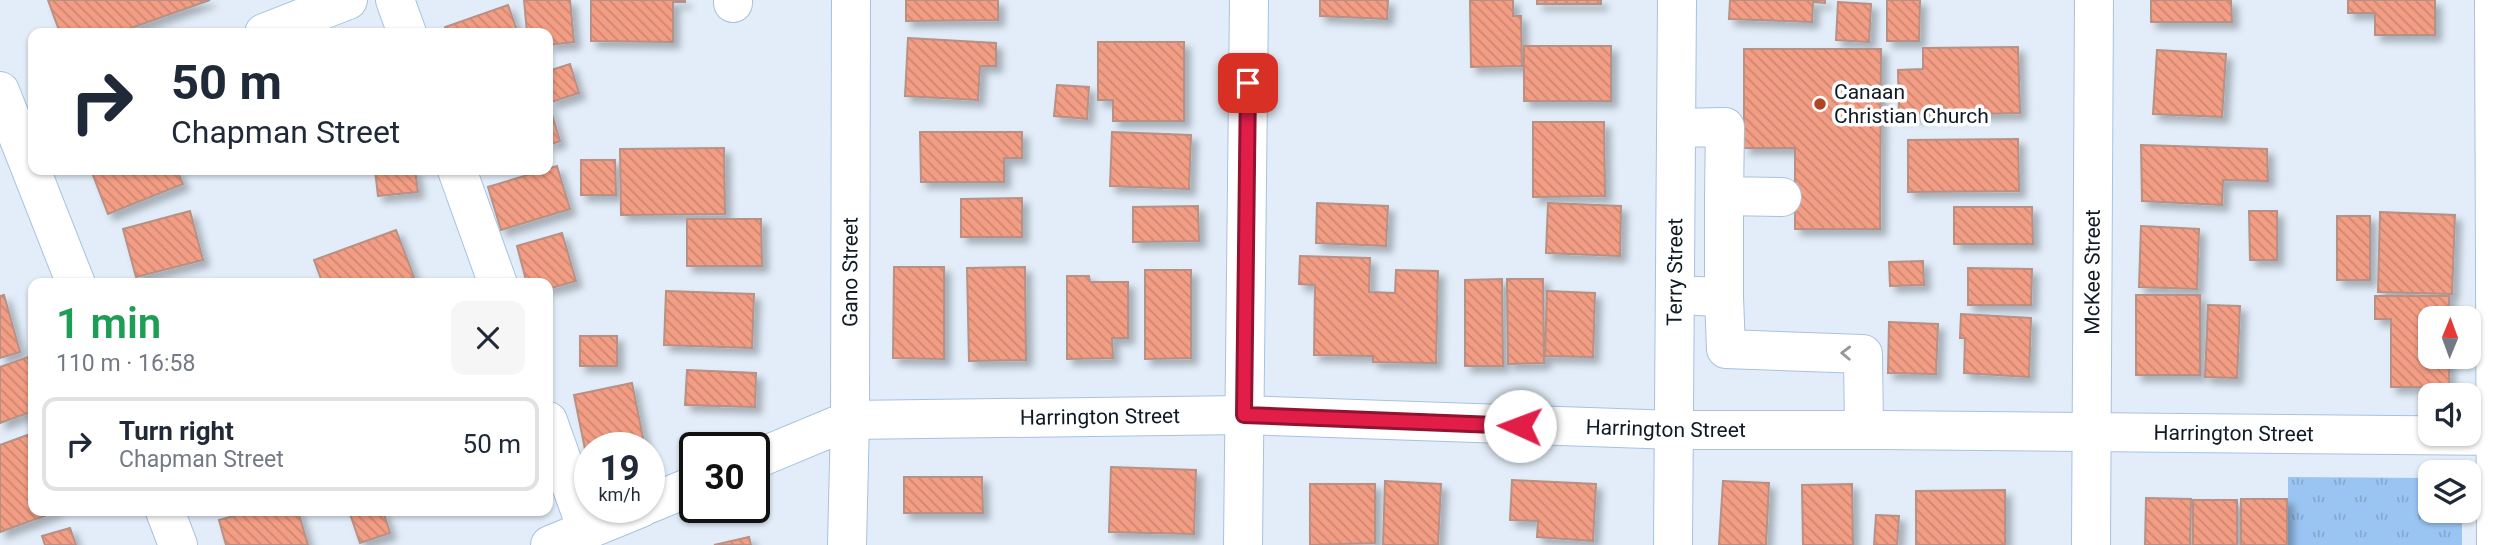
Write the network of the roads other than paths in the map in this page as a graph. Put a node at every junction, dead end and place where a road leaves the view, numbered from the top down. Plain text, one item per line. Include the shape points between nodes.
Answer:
1 (348, 0) edge
2 (395, 0) edge
3 (851, 0) edge
4 (1249, 0) edge
5 (1677, 0) edge
6 (2094, 0) edge
7 (2494, 0) edge
8 (277, 28) edge
9 (405, 28) edge
10 (0, 91) edge
11 (1677, 128) junction
12 (16, 130) edge
13 (28, 161) edge
14 (34, 175) edge
15 (459, 175) edge
16 (1724, 197) junction
17 (1782, 197) dead end
18 (74, 278) edge
19 (496, 278) edge
20 (1676, 295) junction
21 (1724, 297) junction
22 (1244, 415) junction
23 (850, 420) junction
24 (1675, 430) junction
25 (1864, 430) junction
26 (2092, 432) junction
27 (553, 435) edge
28 (2499, 436) edge
29 (770, 453) edge
30 (167, 516) edge
31 (604, 523) edge
32 (587, 530) junction
33 (178, 545) edge
34 (550, 545) edge
35 (847, 545) edge
36 (1243, 545) edge
37 (1673, 545) edge
38 (2091, 545) edge
39 (2496, 545) edge

1 - 8 street
2 - 9 street
3 - 23 street, Gano Street
4 - 22 street
5 - 11 street, Terry Street
6 - 26 street, McKee Street
7 - 28 street
10 - 12 street
11 - 16 street via 1725,127
11 - 20 street, Terry Street
12 - 13 street
14 - 18 street
15 - 19 street
16 - 17 street
16 - 21 street
20 - 21 street
20 - 24 street, Terry Street
25 -> 21 street via 1863,354 1726,349
22 - 23 street, Harrington Street
22 - 24 street, Harrington Street
22 - 36 street
23 - 29 street, Harrington Street
23 - 35 street, Gano Street
24 - 25 street, Harrington Street
24 - 37 street, Terry Street
25 - 26 street, Harrington Street
26 - 28 street, Harrington Street
26 - 38 street, McKee Street
27 - 32 street
28 - 39 street
30 - 33 street
31 - 32 street
32 - 34 street

